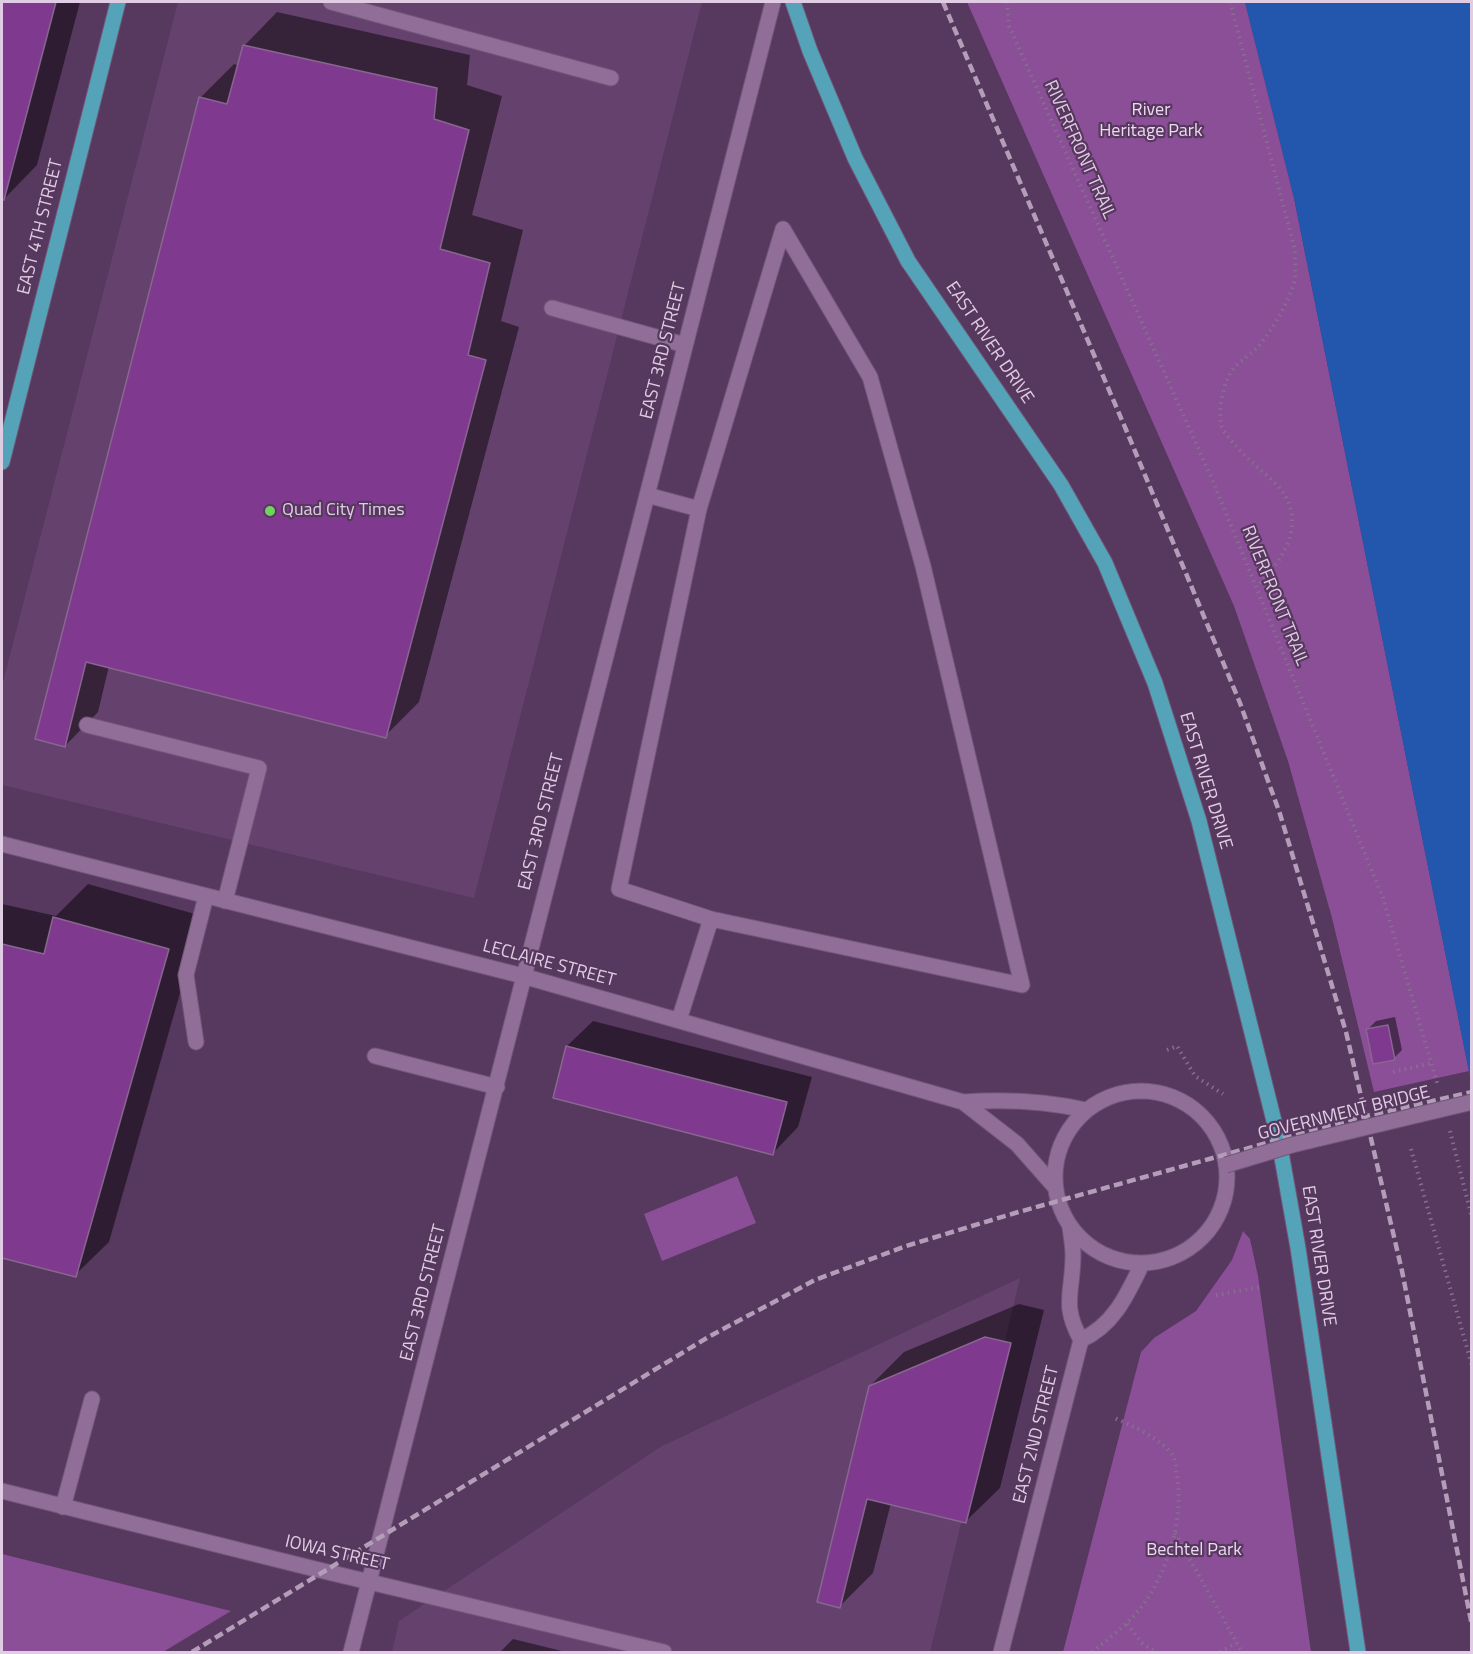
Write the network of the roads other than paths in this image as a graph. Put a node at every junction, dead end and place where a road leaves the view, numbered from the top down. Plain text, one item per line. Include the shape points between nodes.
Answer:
1 (118, 2) edge
2 (331, 2) edge
3 (773, 2) edge
4 (793, 2) edge
5 (611, 78) dead end
6 (552, 308) dead end
7 (686, 345) junction
8 (2, 462) edge
9 (647, 495) junction
10 (699, 509) junction
11 (87, 725) dead end
12 (2, 844) edge
13 (206, 896) junction
14 (225, 901) junction
15 (711, 920) junction
16 (523, 976) junction
17 (679, 1020) junction
18 (196, 1042) dead end
19 (375, 1056) dead end
20 (497, 1086) junction
21 (963, 1102) junction
22 (1472, 1102) edge
23 (1086, 1110) junction
24 (1226, 1165) junction
25 (1055, 1187) junction
26 (1070, 1227) junction
27 (1142, 1264) junction
28 (1081, 1340) junction
29 (92, 1399) dead end
30 (2, 1491) edge
31 (63, 1506) junction
32 (369, 1581) junction
33 (351, 1653) edge
34 (664, 1653) edge
35 (1000, 1653) edge
36 (1358, 1653) edge

1 - 8 main road, EAST 4TH STREET
2 - 5 street
3 - 7 street, EAST 3RD STREET
4 - 36 main road, EAST RIVER DRIVE via 855,158 908,261 1061,485 1105,563 1155,683 1199,821 1279,1141
6 - 7 street
7 - 9 street, EAST 3RD STREET
9 - 10 street
9 - 16 street, EAST 3RD STREET
10 - 15 street via 620,889
10 - 15 street via 783,230 870,377 923,566 1022,985
11 - 14 street via 259,768
12 - 13 street, LECLAIRE STREET
13 - 14 street, LECLAIRE STREET
13 - 18 street via 186,975
14 - 16 street, LECLAIRE STREET
15 - 17 street
16 - 17 street, LECLAIRE STREET
16 - 20 street, EAST 3RD STREET
17 - 21 street, LECLAIRE STREET
19 - 20 street
20 - 32 street, EAST 3RD STREET
21 - 23 street, LECLAIRE STREET via 1015,1100
21 - 25 street via 1017,1144
22 - 24 street, GOVERNMENT BRIDGE, bridge via 1292,1145
23 - 24 street via 1114,1095 1133,1091 1171,1096 1207,1121 1219,1139
23 - 25 street via 1061,1145
24 - 27 street via 1223,1203 1200,1240 1183,1253
25 - 26 street
26 - 27 street via 1101,1254 1121,1262
26 - 28 street via 1073,1252 1068,1304
27 - 28 street via 1116,1313 1094,1334
28 - 35 street, EAST 2ND STREET
29 - 31 street
30 - 31 street, IOWA STREET
31 - 32 street, IOWA STREET
32 - 33 street, EAST 3RD STREET
32 - 34 street, IOWA STREET

